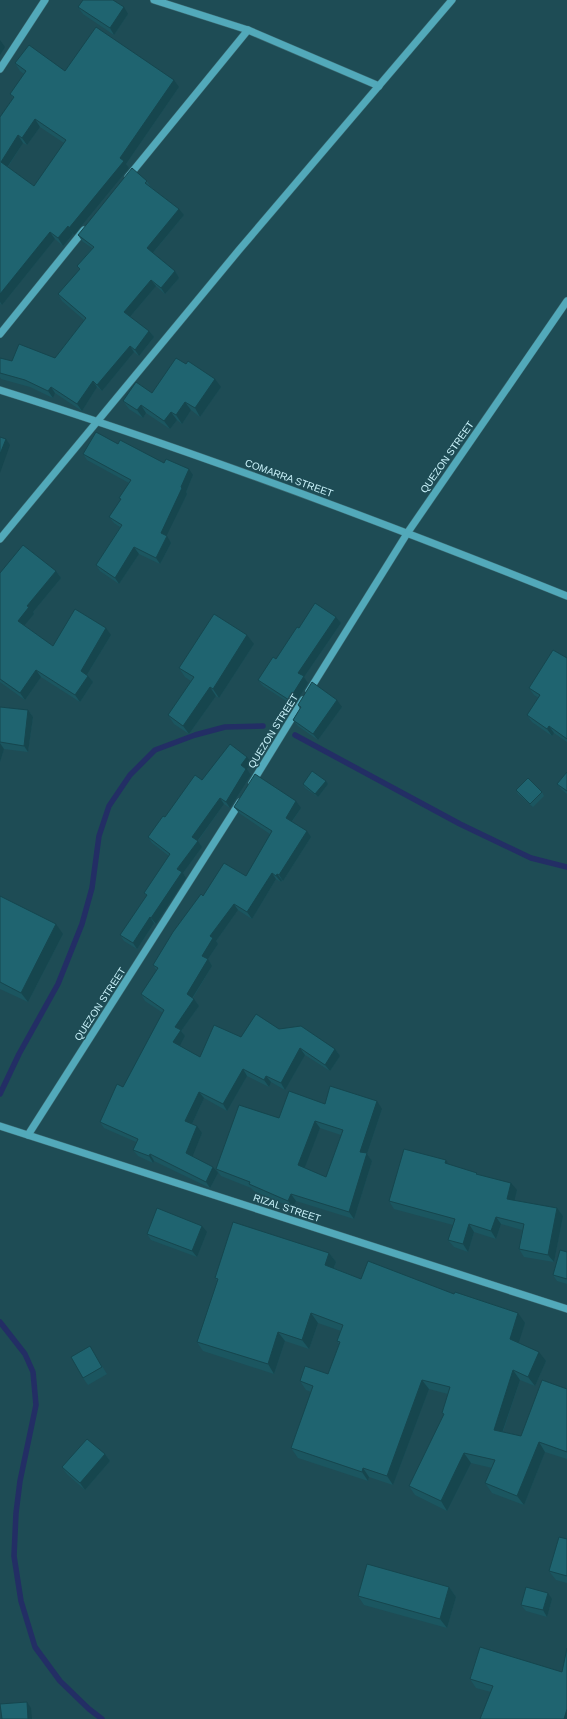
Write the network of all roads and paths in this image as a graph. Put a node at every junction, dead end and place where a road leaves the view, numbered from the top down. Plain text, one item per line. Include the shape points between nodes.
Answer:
1 (45, 0) edge
2 (154, 0) edge
3 (452, 0) edge
4 (248, 30) junction
5 (0, 69) edge
6 (379, 86) junction
7 (121, 185) edge
8 (91, 222) edge
9 (567, 301) edge
10 (0, 334) edge
11 (0, 390) edge
12 (98, 420) junction
13 (408, 532) junction
14 (0, 539) edge
15 (567, 596) edge
16 (0, 1126) edge
17 (28, 1135) junction
18 (567, 1309) edge

1 - 5 street
2 - 4 street
3 - 6 street
4 - 6 street
4 - 7 street
6 - 12 street
8 - 10 street
9 - 13 street, QUEZON STREET
11 - 12 street, COMARRA STREET
12 - 13 street, COMARRA STREET
12 - 14 street
13 - 15 street, COMARRA STREET
13 - 17 street, QUEZON STREET via 248,792
16 - 17 street, RIZAL STREET
17 - 18 street, RIZAL STREET

